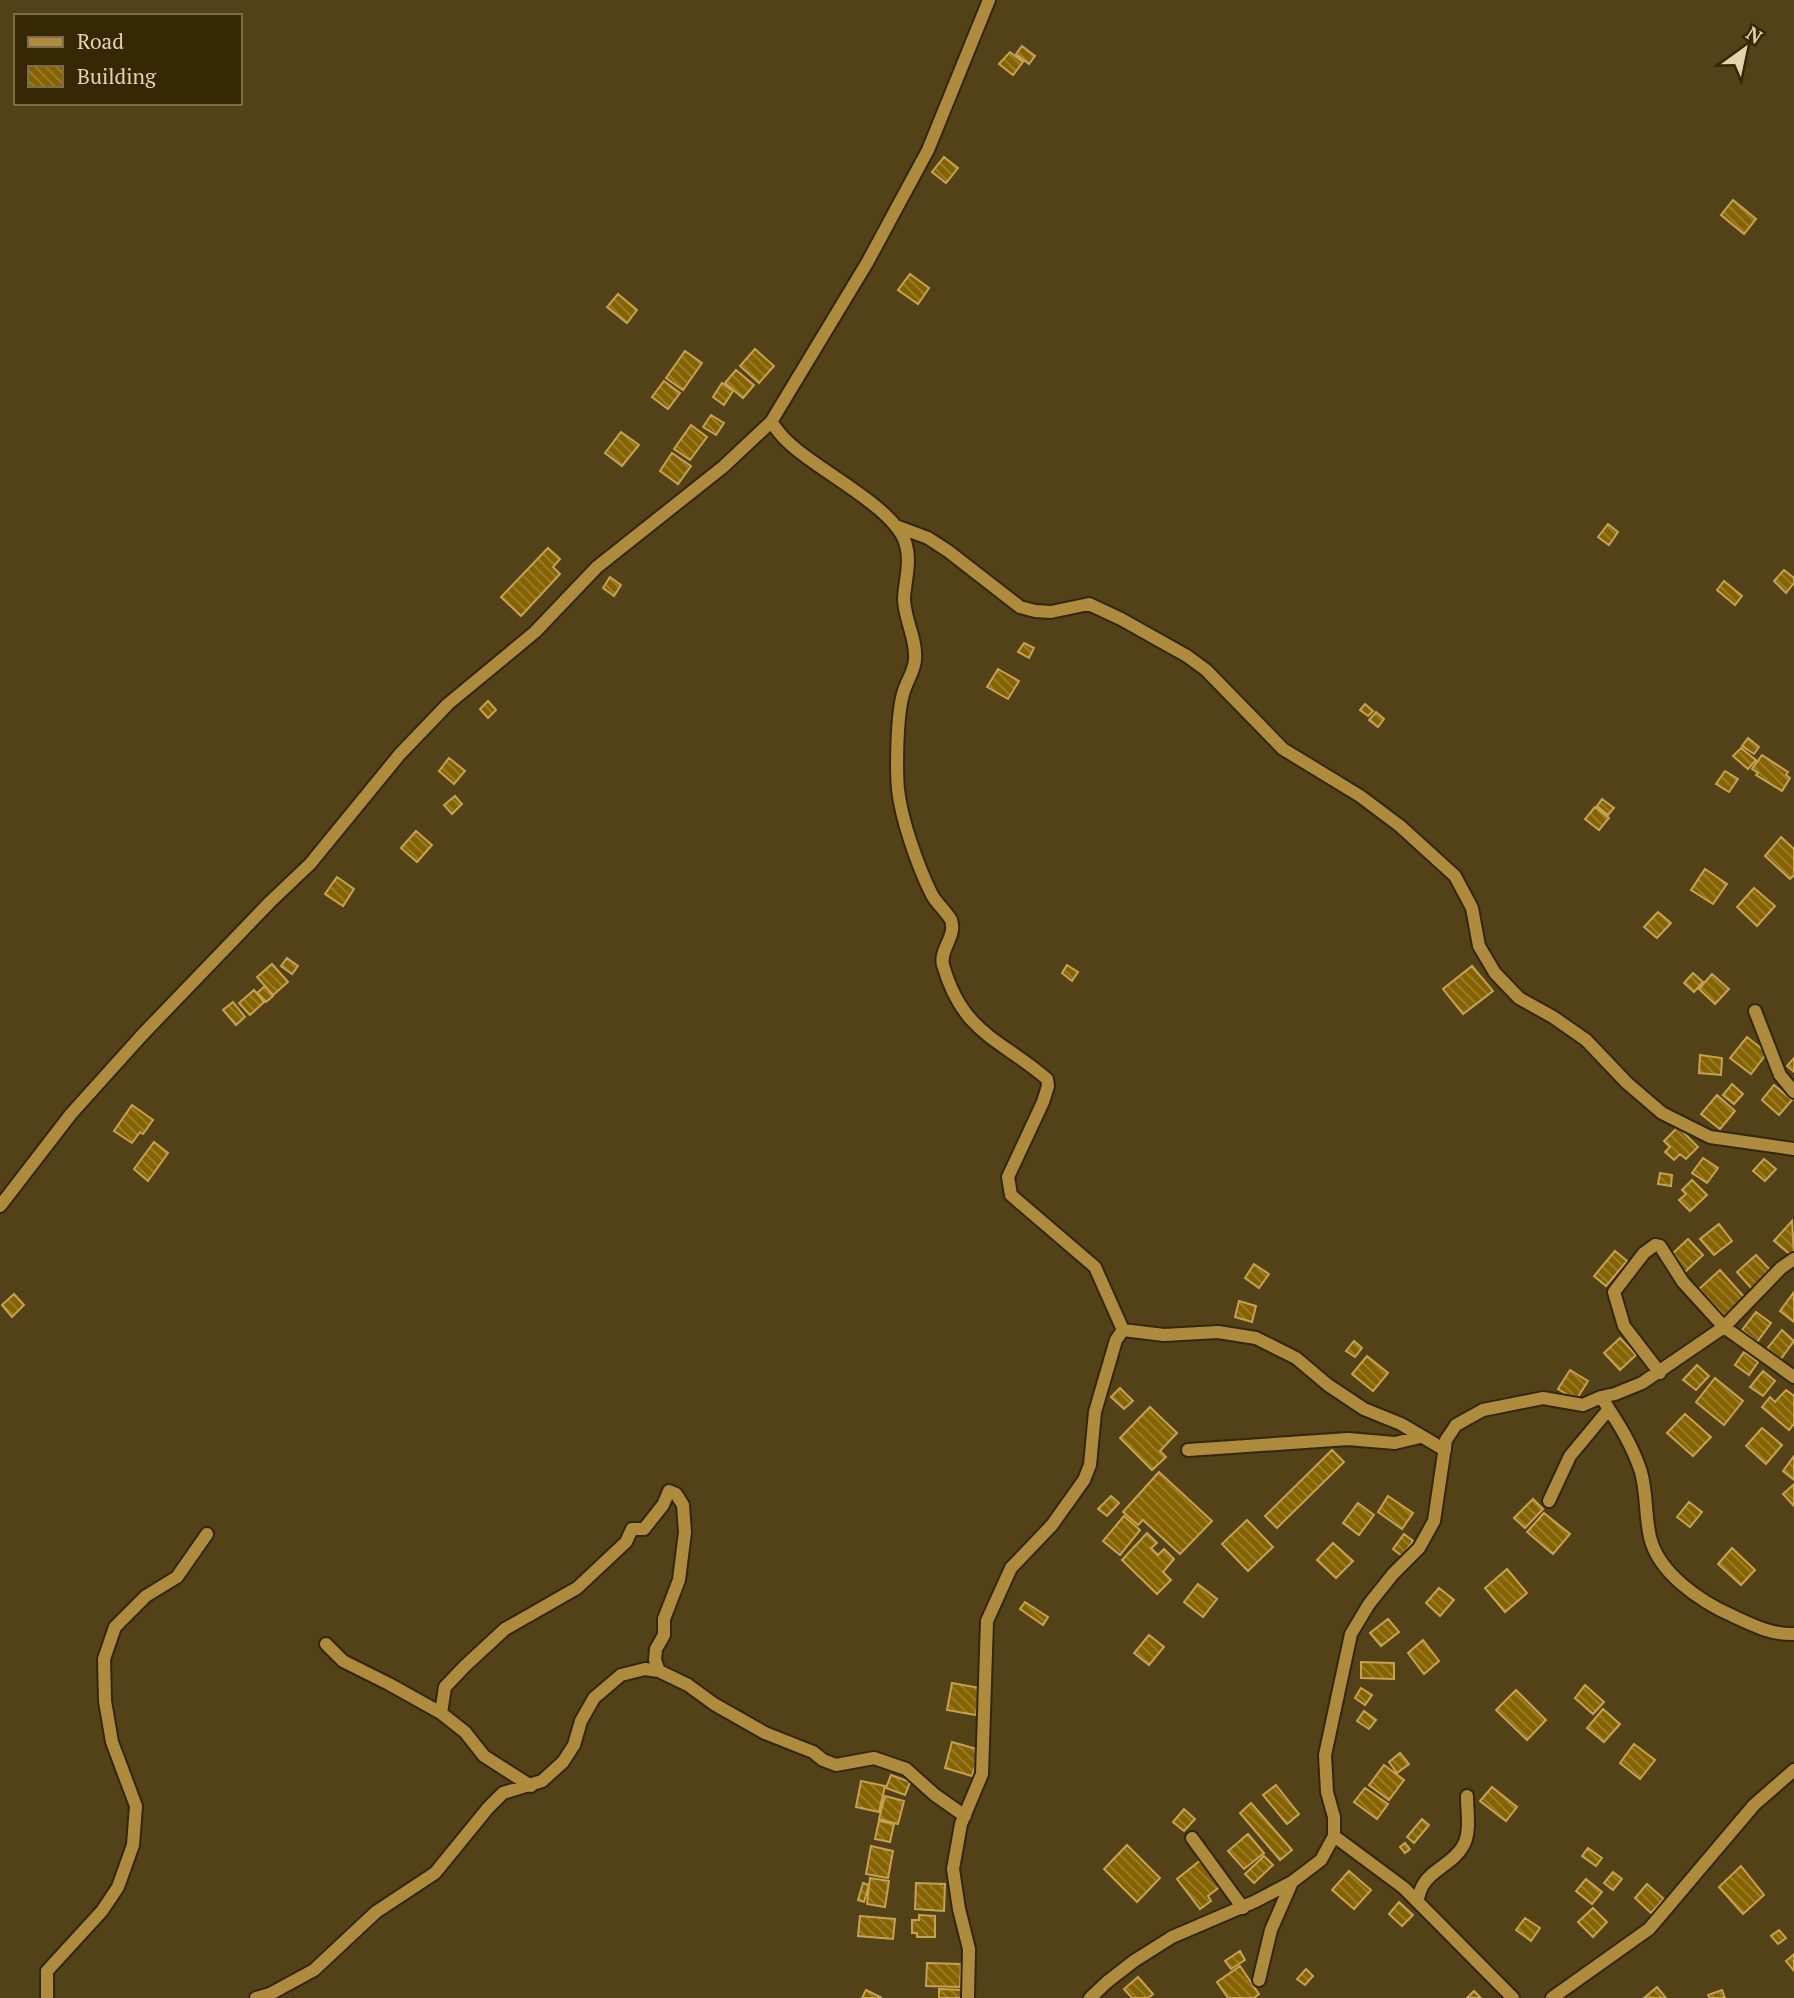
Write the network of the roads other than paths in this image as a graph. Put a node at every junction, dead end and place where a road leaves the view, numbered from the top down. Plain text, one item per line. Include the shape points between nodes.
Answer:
1 (989, 0) edge
2 (771, 422) junction
3 (896, 526) junction
4 (1755, 1011) dead end
5 (1794, 1092) edge
6 (1794, 1149) edge
7 (0, 1206) edge
8 (1794, 1259) edge
9 (1724, 1327) junction
10 (1124, 1330) junction
11 (1792, 1370) edge
12 (1660, 1373) junction
13 (1601, 1397) junction
14 (1609, 1409) junction
15 (1420, 1437) junction
16 (1188, 1450) dead end
17 (1444, 1450) junction
18 (1549, 1501) dead end
19 (207, 1534) dead end
20 (1794, 1634) edge
21 (326, 1644) dead end
22 (660, 1671) junction
23 (441, 1713) junction
24 (1794, 1770) edge
25 (531, 1786) junction
26 (1466, 1796) dead end
27 (965, 1816) junction
28 (1334, 1836) junction
29 (1192, 1838) dead end
30 (1292, 1882) junction
31 (1418, 1901) junction
32 (1243, 1908) junction
33 (1259, 1980) dead end
34 (47, 1998) edge
35 (257, 1998) edge
36 (968, 1998) edge
37 (1090, 1998) edge
38 (1513, 1998) edge
39 (1552, 1998) edge

1 - 2 street via 928,150 867,263
2 - 3 street via 787,442
2 - 7 street via 723,467 597,567 535,632 448,704 400,754 310,864 89,1094
3 - 6 street via 948,551 1020,607 1051,611 1089,604 1187,656 1283,749 1360,796 1455,876 1472,908 1479,946 1495,974 1519,998 1586,1041 1662,1113 1710,1137
3 - 10 street via 906,544 904,599 916,659 901,709 898,788 907,828 933,896 951,922 942,961 965,1015 1047,1079 1043,1102 1008,1177 1011,1195 1095,1268
4 - 5 street via 1780,1074
8 - 9 street
9 - 11 street
9 - 12 street
9 - 12 street via 1683,1282 1660,1245 1655,1245 1614,1292 1624,1326
10 - 15 street via 1164,1335 1218,1332 1256,1338 1296,1358 1364,1409
10 - 27 street via 1116,1339 1095,1412 1090,1465 1084,1480 1011,1568 987,1621 982,1774
12 - 13 street
13 - 14 street
13 - 17 street via 1583,1405 1543,1398 1483,1410 1456,1425
14 - 18 street via 1570,1456
14 - 20 street via 1627,1435 1642,1475 1650,1540 1667,1569 1686,1590 1718,1610 1757,1628
15 - 16 street via 1395,1443 1348,1439
15 - 17 street
17 - 28 street via 1434,1521 1419,1548 1368,1604 1351,1634 1325,1755
19 - 34 street via 177,1577 146,1596 115,1627 104,1659 105,1701 112,1742 136,1806 133,1845 118,1887 102,1911 47,1971
21 - 23 street via 343,1661
22 - 23 street via 656,1648 679,1580 685,1532 683,1504 669,1491 644,1528 632,1529 626,1542 577,1587 505,1629 465,1666 445,1687
22 - 25 street via 645,1669 621,1675 594,1698 563,1762
22 - 27 street via 765,1733 823,1760 836,1765 874,1758 906,1769
23 - 25 street via 465,1732 484,1756
24 - 39 street via 1754,1805 1649,1929
25 - 35 street via 503,1793 435,1873 376,1912 314,1970
26 - 31 street via 1464,1845 1422,1886
27 - 36 street via 954,1869 970,1949
28 - 30 street via 1321,1860
28 - 31 street
29 - 32 street
30 - 32 street
30 - 33 street via 1271,1930
31 - 38 street
32 - 37 street via 1172,1937

